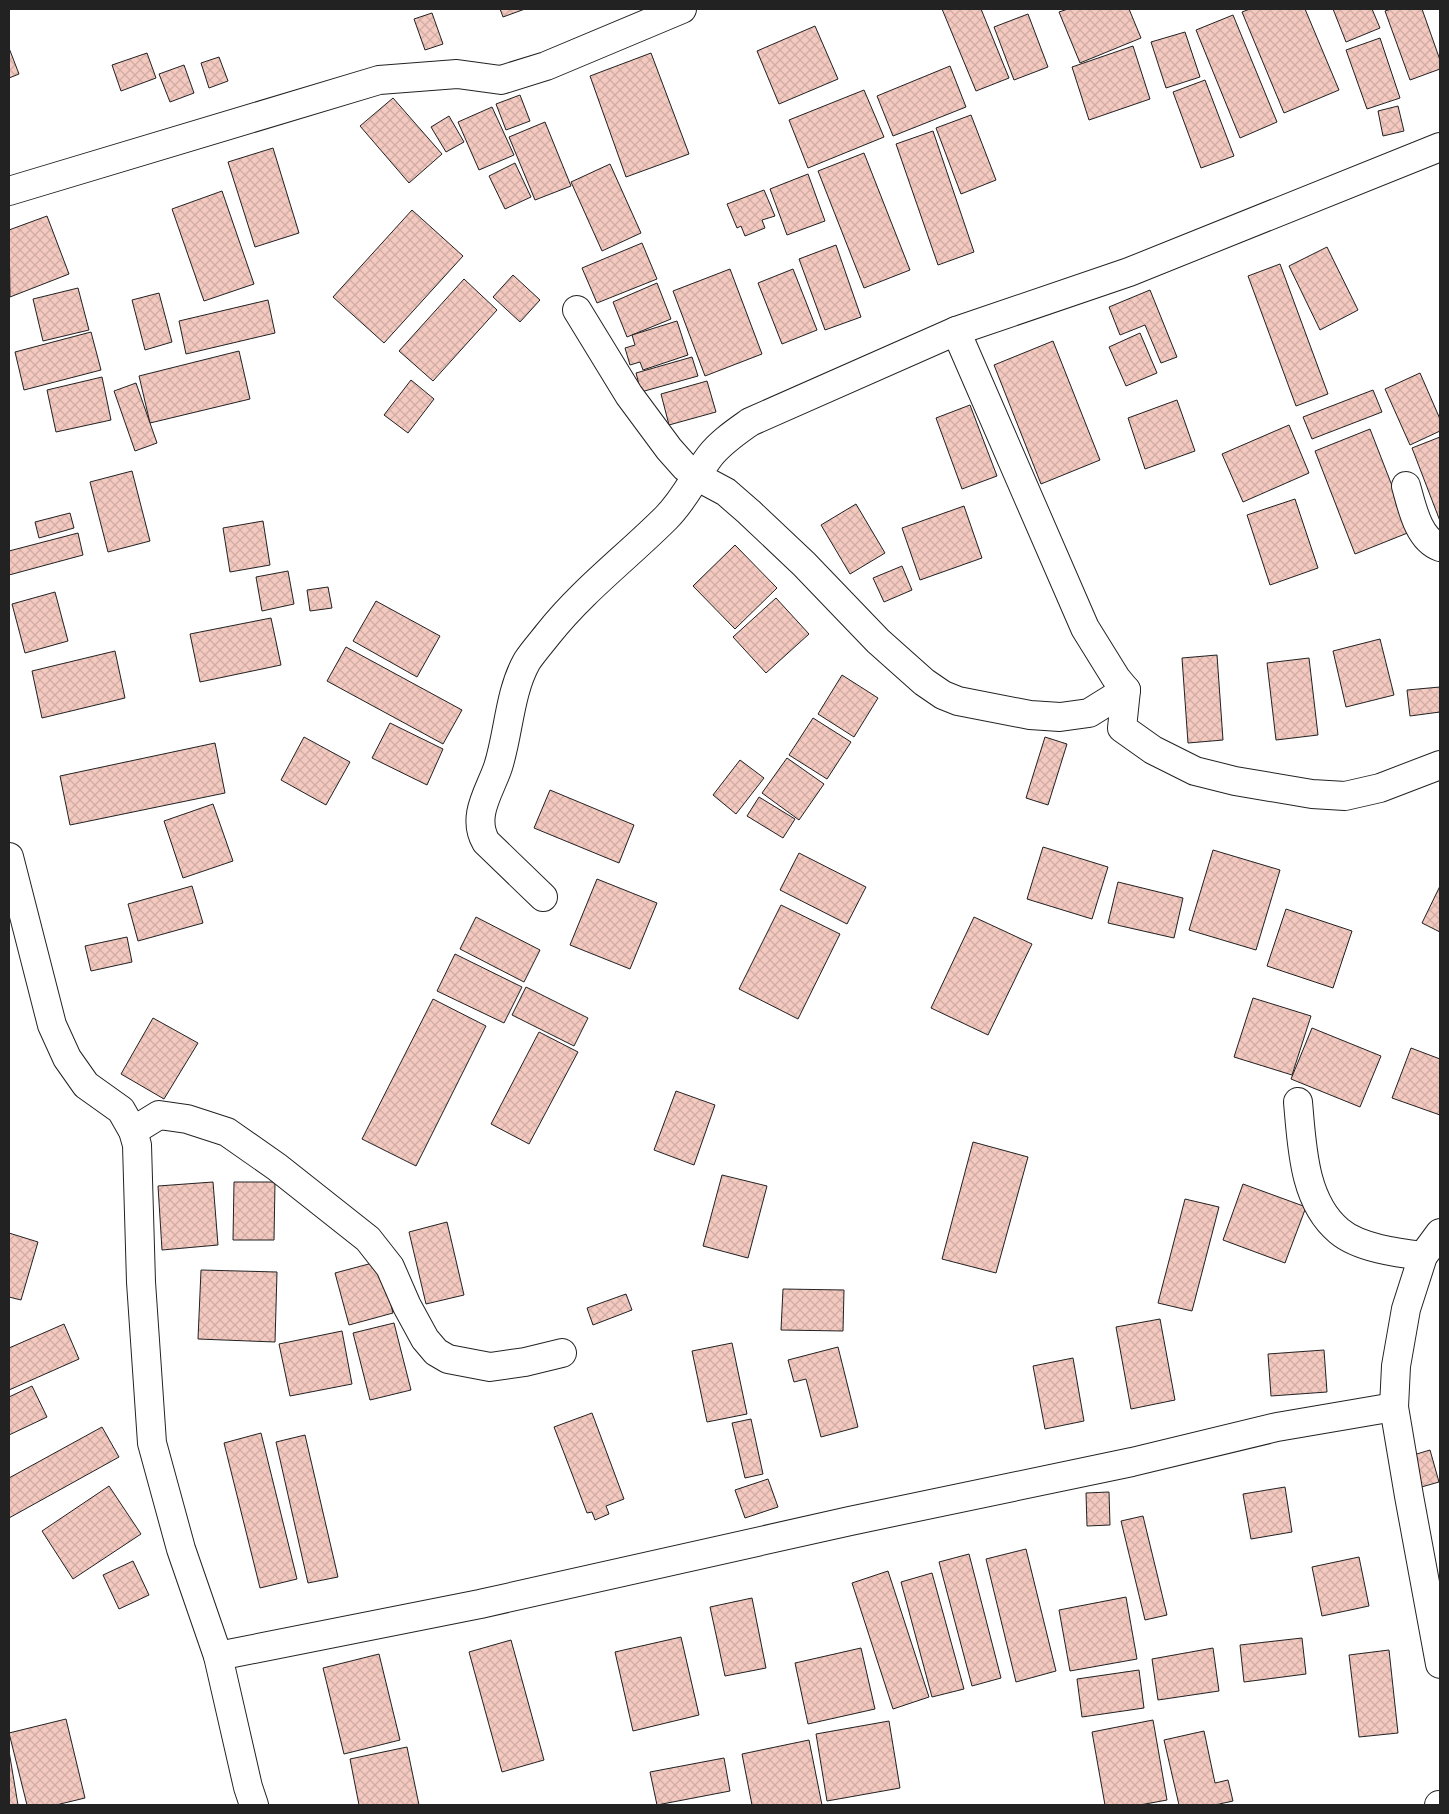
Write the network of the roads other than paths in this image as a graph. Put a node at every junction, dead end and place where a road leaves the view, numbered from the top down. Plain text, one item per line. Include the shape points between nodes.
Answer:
1 (682, 9) edge
2 (1440, 147) edge
3 (9, 191) edge
4 (576, 310) dead end
5 (956, 331) junction
6 (698, 476) junction
7 (1406, 486) dead end
8 (1440, 547) edge
9 (1126, 690) junction
10 (1440, 765) edge
11 (9, 857) edge
12 (543, 897) dead end
13 (1298, 1102) dead end
14 (133, 1131) junction
15 (1440, 1233) edge
16 (1423, 1256) junction
17 (562, 1353) dead end
18 (1394, 1407) junction
19 (218, 1656) junction
20 (1440, 1664) edge
21 (254, 1805) edge

1 - 3 street via 546,66 501,80 457,74 379,80
2 - 5 street via 1129,272
4 - 6 street via 629,395 669,449
5 - 6 street via 750,422 723,442
5 - 9 street via 1085,628
6 - 9 street via 726,492 749,512 878,641 924,682 943,694 993,709 1060,717 1089,713
6 - 12 street via 683,500 666,518 555,625 528,661 519,680 498,767 482,808 480,826 486,842
7 - 8 street via 1414,515 1426,536
9 - 10 street via 1122,728 1153,750 1195,771 1236,781 1312,794 1345,796 1380,788
11 - 14 street via 52,1025 67,1058 86,1085 121,1110
13 - 16 street via 1308,1180 1329,1221 1340,1232 1362,1244
14 - 17 street via 159,1115 188,1119 227,1132 277,1167 368,1239 390,1267 425,1339 436,1352 448,1359 490,1367
14 - 19 street via 137,1145 152,1443 181,1549
15 - 16 street
16 - 18 street via 1406,1309 1396,1366
18 - 19 street via 1277,1427 1132,1462 480,1604
18 - 20 street
19 - 21 street

